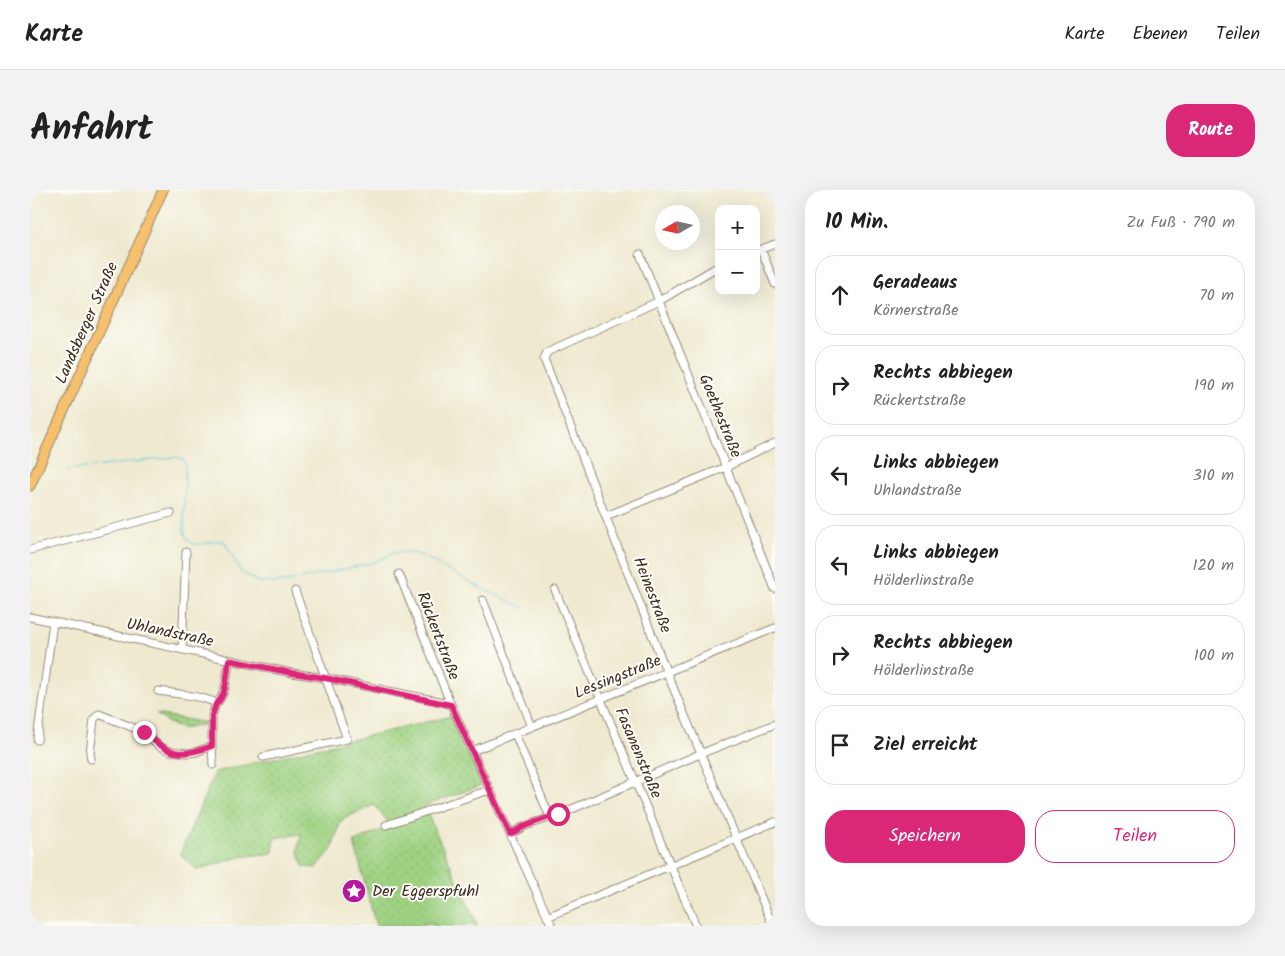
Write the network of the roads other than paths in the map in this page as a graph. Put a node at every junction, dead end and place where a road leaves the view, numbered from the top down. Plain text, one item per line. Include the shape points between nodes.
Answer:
1 (163, 190) edge
2 (775, 244) edge
3 (760, 250) edge
4 (760, 252) edge
5 (640, 254) dead end
6 (715, 268) edge
7 (775, 284) edge
8 (659, 301) junction
9 (775, 443) edge
10 (726, 468) junction
11 (30, 486) edge
12 (171, 513) dead end
13 (606, 516) junction
14 (30, 550) edge
15 (186, 552) dead end
16 (399, 574) dead end
17 (775, 589) edge
18 (555, 590) dead end
19 (295, 592) dead end
20 (483, 600) dead end
21 (30, 617) edge
22 (53, 622) junction
23 (775, 628) edge
24 (182, 650) junction
25 (229, 660) junction
26 (667, 672) junction
27 (325, 678) junction
28 (158, 691) dead end
29 (600, 699) junction
30 (216, 704) junction
31 (451, 705) junction
32 (775, 724) edge
33 (532, 727) junction
34 (515, 734) junction
35 (37, 740) dead end
36 (212, 746) junction
37 (472, 752) junction
38 (700, 754) junction
39 (263, 757) dead end
40 (91, 758) dead end
41 (213, 765) dead end
42 (636, 782) junction
43 (489, 790) junction
44 (550, 817) junction
45 (775, 822) edge
46 (386, 825) dead end
47 (510, 834) junction
48 (736, 838) junction
49 (671, 866) junction
50 (547, 917) junction
51 (772, 920) edge
52 (552, 926) edge
53 (696, 926) edge

1 - 11 main road, Landsberger Straße
2 - 3 street
4 - 7 street
5 - 8 street, Goethestraße
6 - 8 street
8 - 10 street, Goethestraße
8 - 13 street, Heinestraße via 544,356
9 - 10 street
10 - 13 street
10 - 17 street, Goethestraße
12 - 14 street
13 - 26 street, Heinestraße
15 - 24 street
16 - 31 street, Rückertstraße
18 - 29 street, Fasanenstraße
19 - 27 street
20 - 33 street
21 - 22 street, Uhlandstraße
22 - 24 street, Uhlandstraße
22 - 35 street
23 - 26 street, Lessingstraße
24 - 25 street, Uhlandstraße
25 - 27 street, Uhlandstraße
25 - 30 street via 223,693
26 - 29 street, Lessingstraße
26 - 38 street, Heinestraße
27 - 31 street, Uhlandstraße
27 - 39 street via 347,739
28 - 30 street via 210,700
29 - 33 street, Lessingstraße
29 - 42 street, Fasanenstraße
30 - 36 street via 212,716
31 - 37 street, Rückertstraße
32 - 38 street
33 - 34 street, Lessingstraße
34 - 37 street, Lessingstraße
34 - 44 street
36 - 40 street via 188,753 170,751 144,732 99,714 94,719
36 - 41 street
37 - 43 street, Rückertstraße
38 - 42 street
38 - 48 street, Heinestraße
42 - 44 street
42 - 49 street, Fasanenstraße
43 - 46 street
43 - 47 street, Rückertstraße
44 - 47 street
45 - 48 street
47 - 50 street, Rückertstraße
48 - 49 street
48 - 51 street, Heinestraße
49 - 50 street
49 - 53 street, Fasanenstraße
50 - 52 street, Rückertstraße

